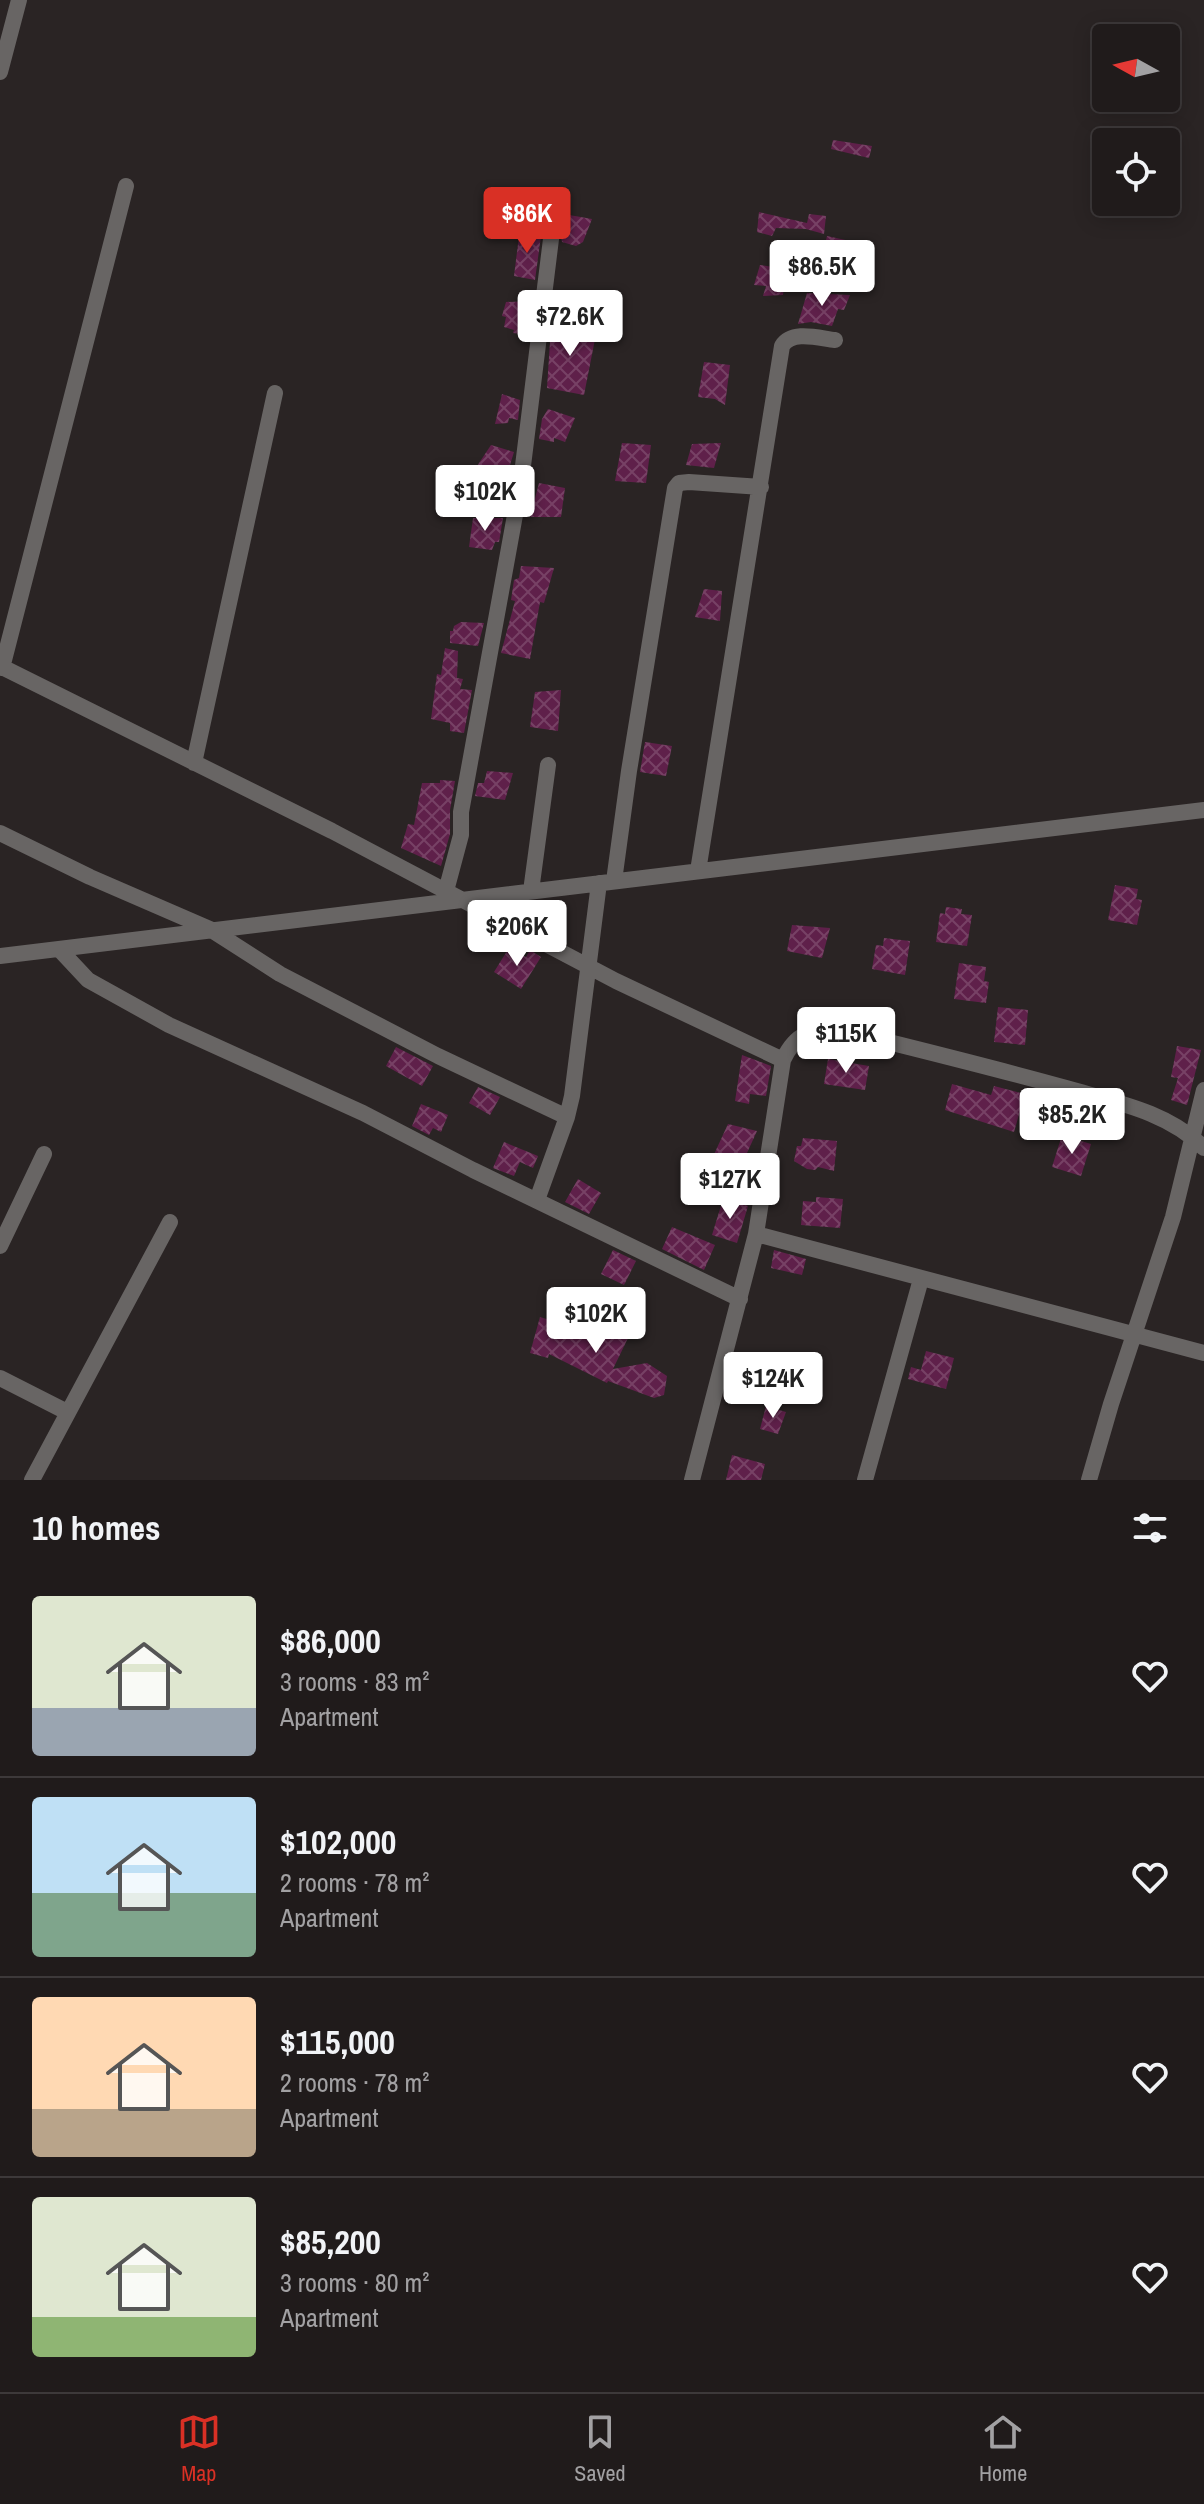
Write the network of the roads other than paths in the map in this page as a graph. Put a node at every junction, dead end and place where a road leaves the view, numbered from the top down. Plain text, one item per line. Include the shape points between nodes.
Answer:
1 (19, 0) edge
2 (0, 72) edge
3 (126, 186) dead end
4 (551, 239) dead end
5 (835, 340) dead end
6 (275, 393) dead end
7 (761, 487) junction
8 (1, 667) edge
9 (194, 763) junction
10 (548, 765) dead end
11 (1204, 810) edge
12 (0, 833) edge
13 (698, 871) junction
14 (606, 882) junction
15 (531, 891) junction
16 (454, 895) junction
17 (210, 929) junction
18 (59, 949) junction
19 (0, 956) edge
20 (589, 967) junction
21 (783, 1060) junction
22 (1204, 1090) edge
23 (567, 1117) junction
24 (1198, 1142) edge
25 (44, 1154) dead end
26 (537, 1200) junction
27 (170, 1222) dead end
28 (756, 1234) junction
29 (0, 1246) edge
30 (921, 1279) junction
31 (740, 1299) junction
32 (1135, 1335) junction
33 (1204, 1353) edge
34 (0, 1378) edge
35 (67, 1412) junction
36 (32, 1480) edge
37 (692, 1480) edge
38 (865, 1480) edge
39 (1089, 1480) edge

1 - 2 street
3 - 8 street
4 - 16 street via 521,482 461,812
5 - 7 street via 784,340
6 - 9 street
7 - 13 street
7 - 14 street via 689,482 675,488
8 - 9 street
9 - 16 street
10 - 15 street
11 - 13 street
12 - 17 street
13 - 14 street
14 - 15 street
14 - 20 street
15 - 16 street
16 - 17 street
16 - 20 street
17 - 18 street
17 - 23 street via 280,974
18 - 19 street
18 - 26 street via 88,980 169,1025
20 - 21 street
20 - 23 street
21 - 24 street via 803,1035 841,1030 1132,1108 1173,1123
21 - 28 street
22 - 24 street
23 - 26 street
24 - 32 street
25 - 29 street
26 - 31 street
27 - 35 street
28 - 30 street
28 - 31 street
30 - 32 street
30 - 38 street
31 - 37 street
32 - 33 street
32 - 39 street
34 - 35 street
35 - 36 street

